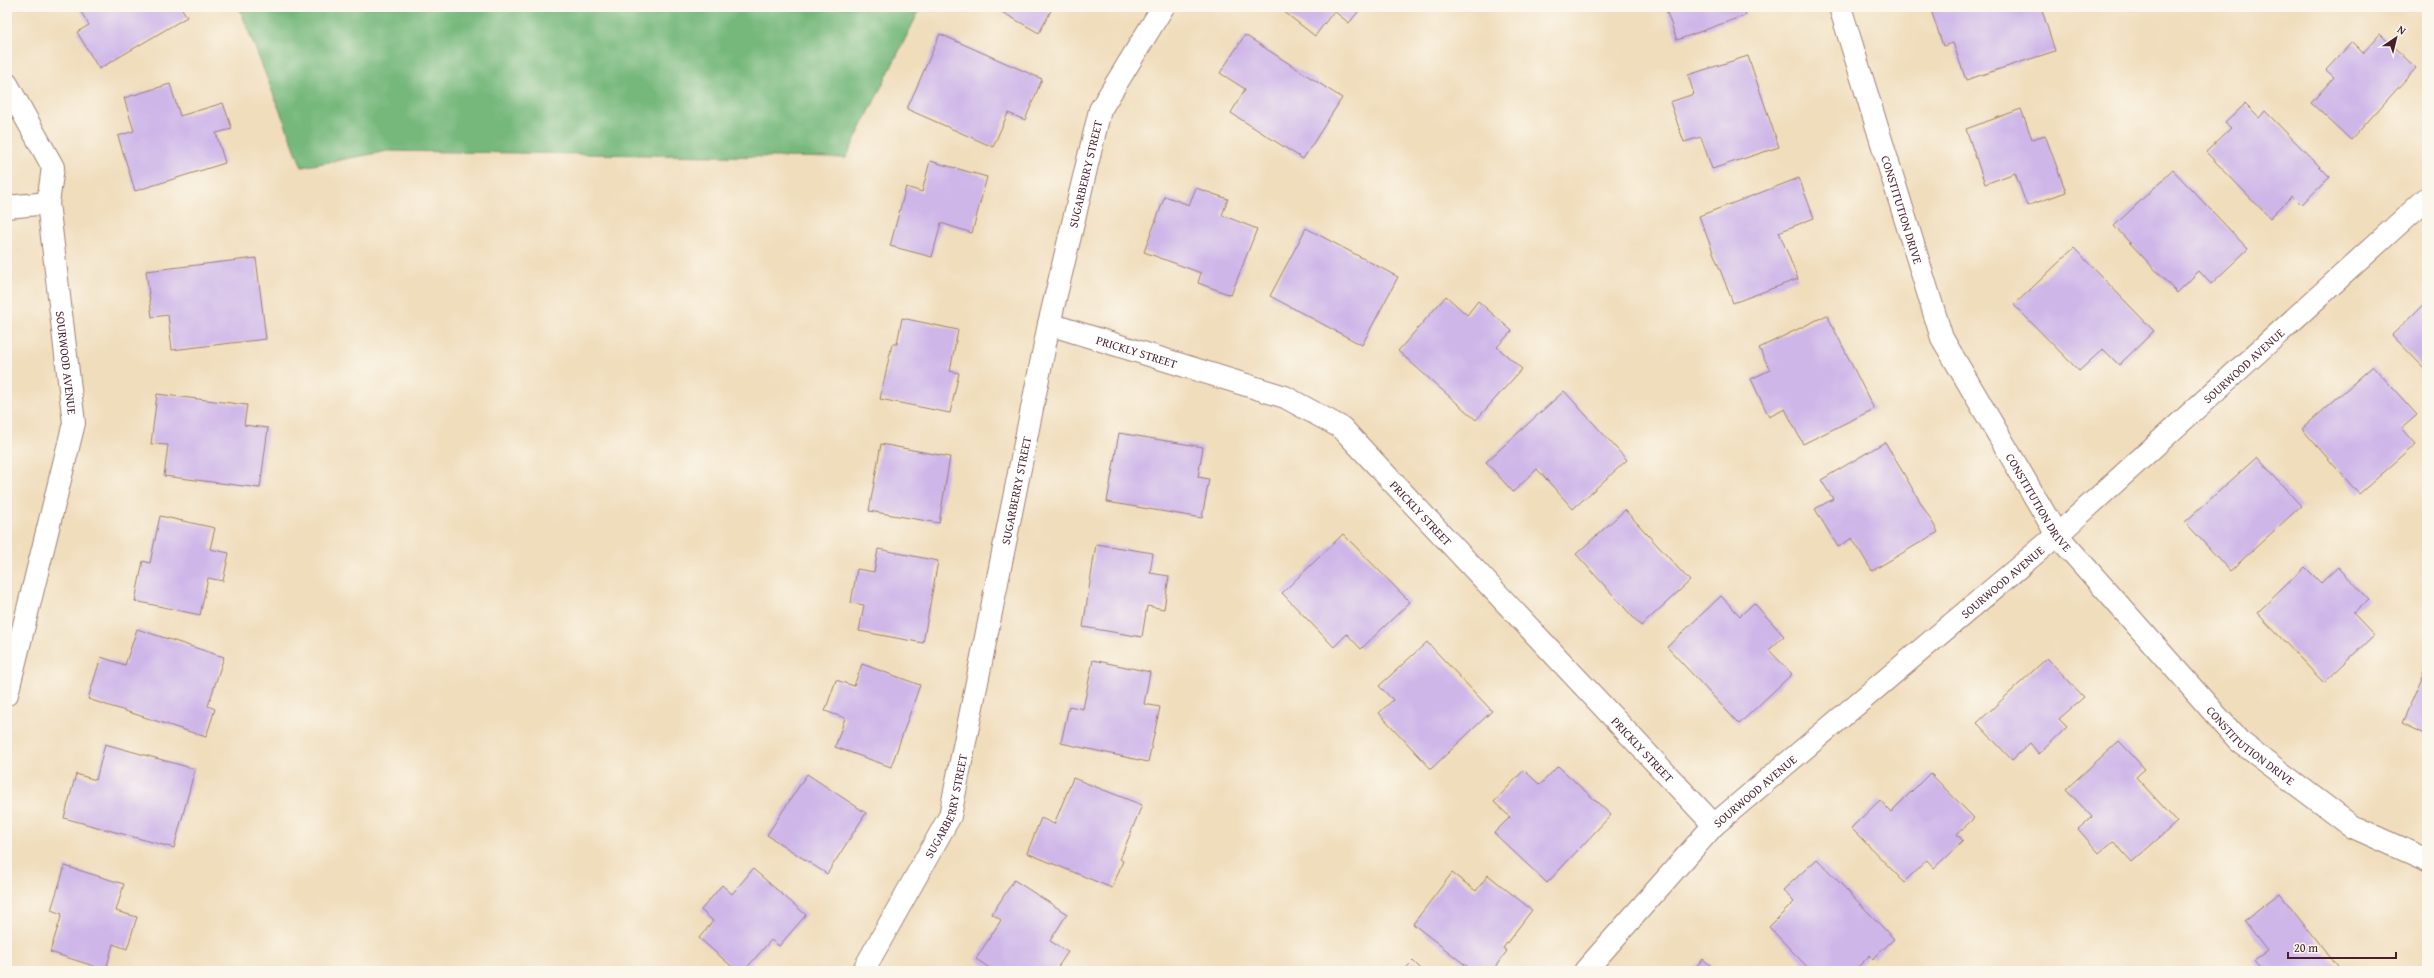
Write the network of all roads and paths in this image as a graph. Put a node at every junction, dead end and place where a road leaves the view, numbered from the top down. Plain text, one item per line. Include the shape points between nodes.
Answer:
1 (1163, 7) edge
2 (1840, 7) edge
3 (7, 84) edge
4 (2427, 198) edge
5 (48, 204) junction
6 (7, 208) edge
7 (1049, 324) junction
8 (2057, 535) junction
9 (7, 694) edge
10 (1714, 825) junction
11 (2427, 860) edge
12 (863, 971) edge
13 (1585, 971) edge

1 - 7 street, SUGARBERRY STREET via 1100,110
2 - 8 street, CONSTITUTION DRIVE via 1942,338
3 - 5 street, SOURWOOD AVENUE via 53,167
4 - 8 street, SOURWOOD AVENUE
5 - 6 street
5 - 9 street, SOURWOOD AVENUE via 74,423
7 - 10 street, PRICKLY STREET via 1285,398 1342,428
7 - 12 street, SUGARBERRY STREET via 950,816
8 - 10 street, SOURWOOD AVENUE
8 - 11 street, CONSTITUTION DRIVE via 2239,741 2353,827
10 - 13 street, SOURWOOD AVENUE

